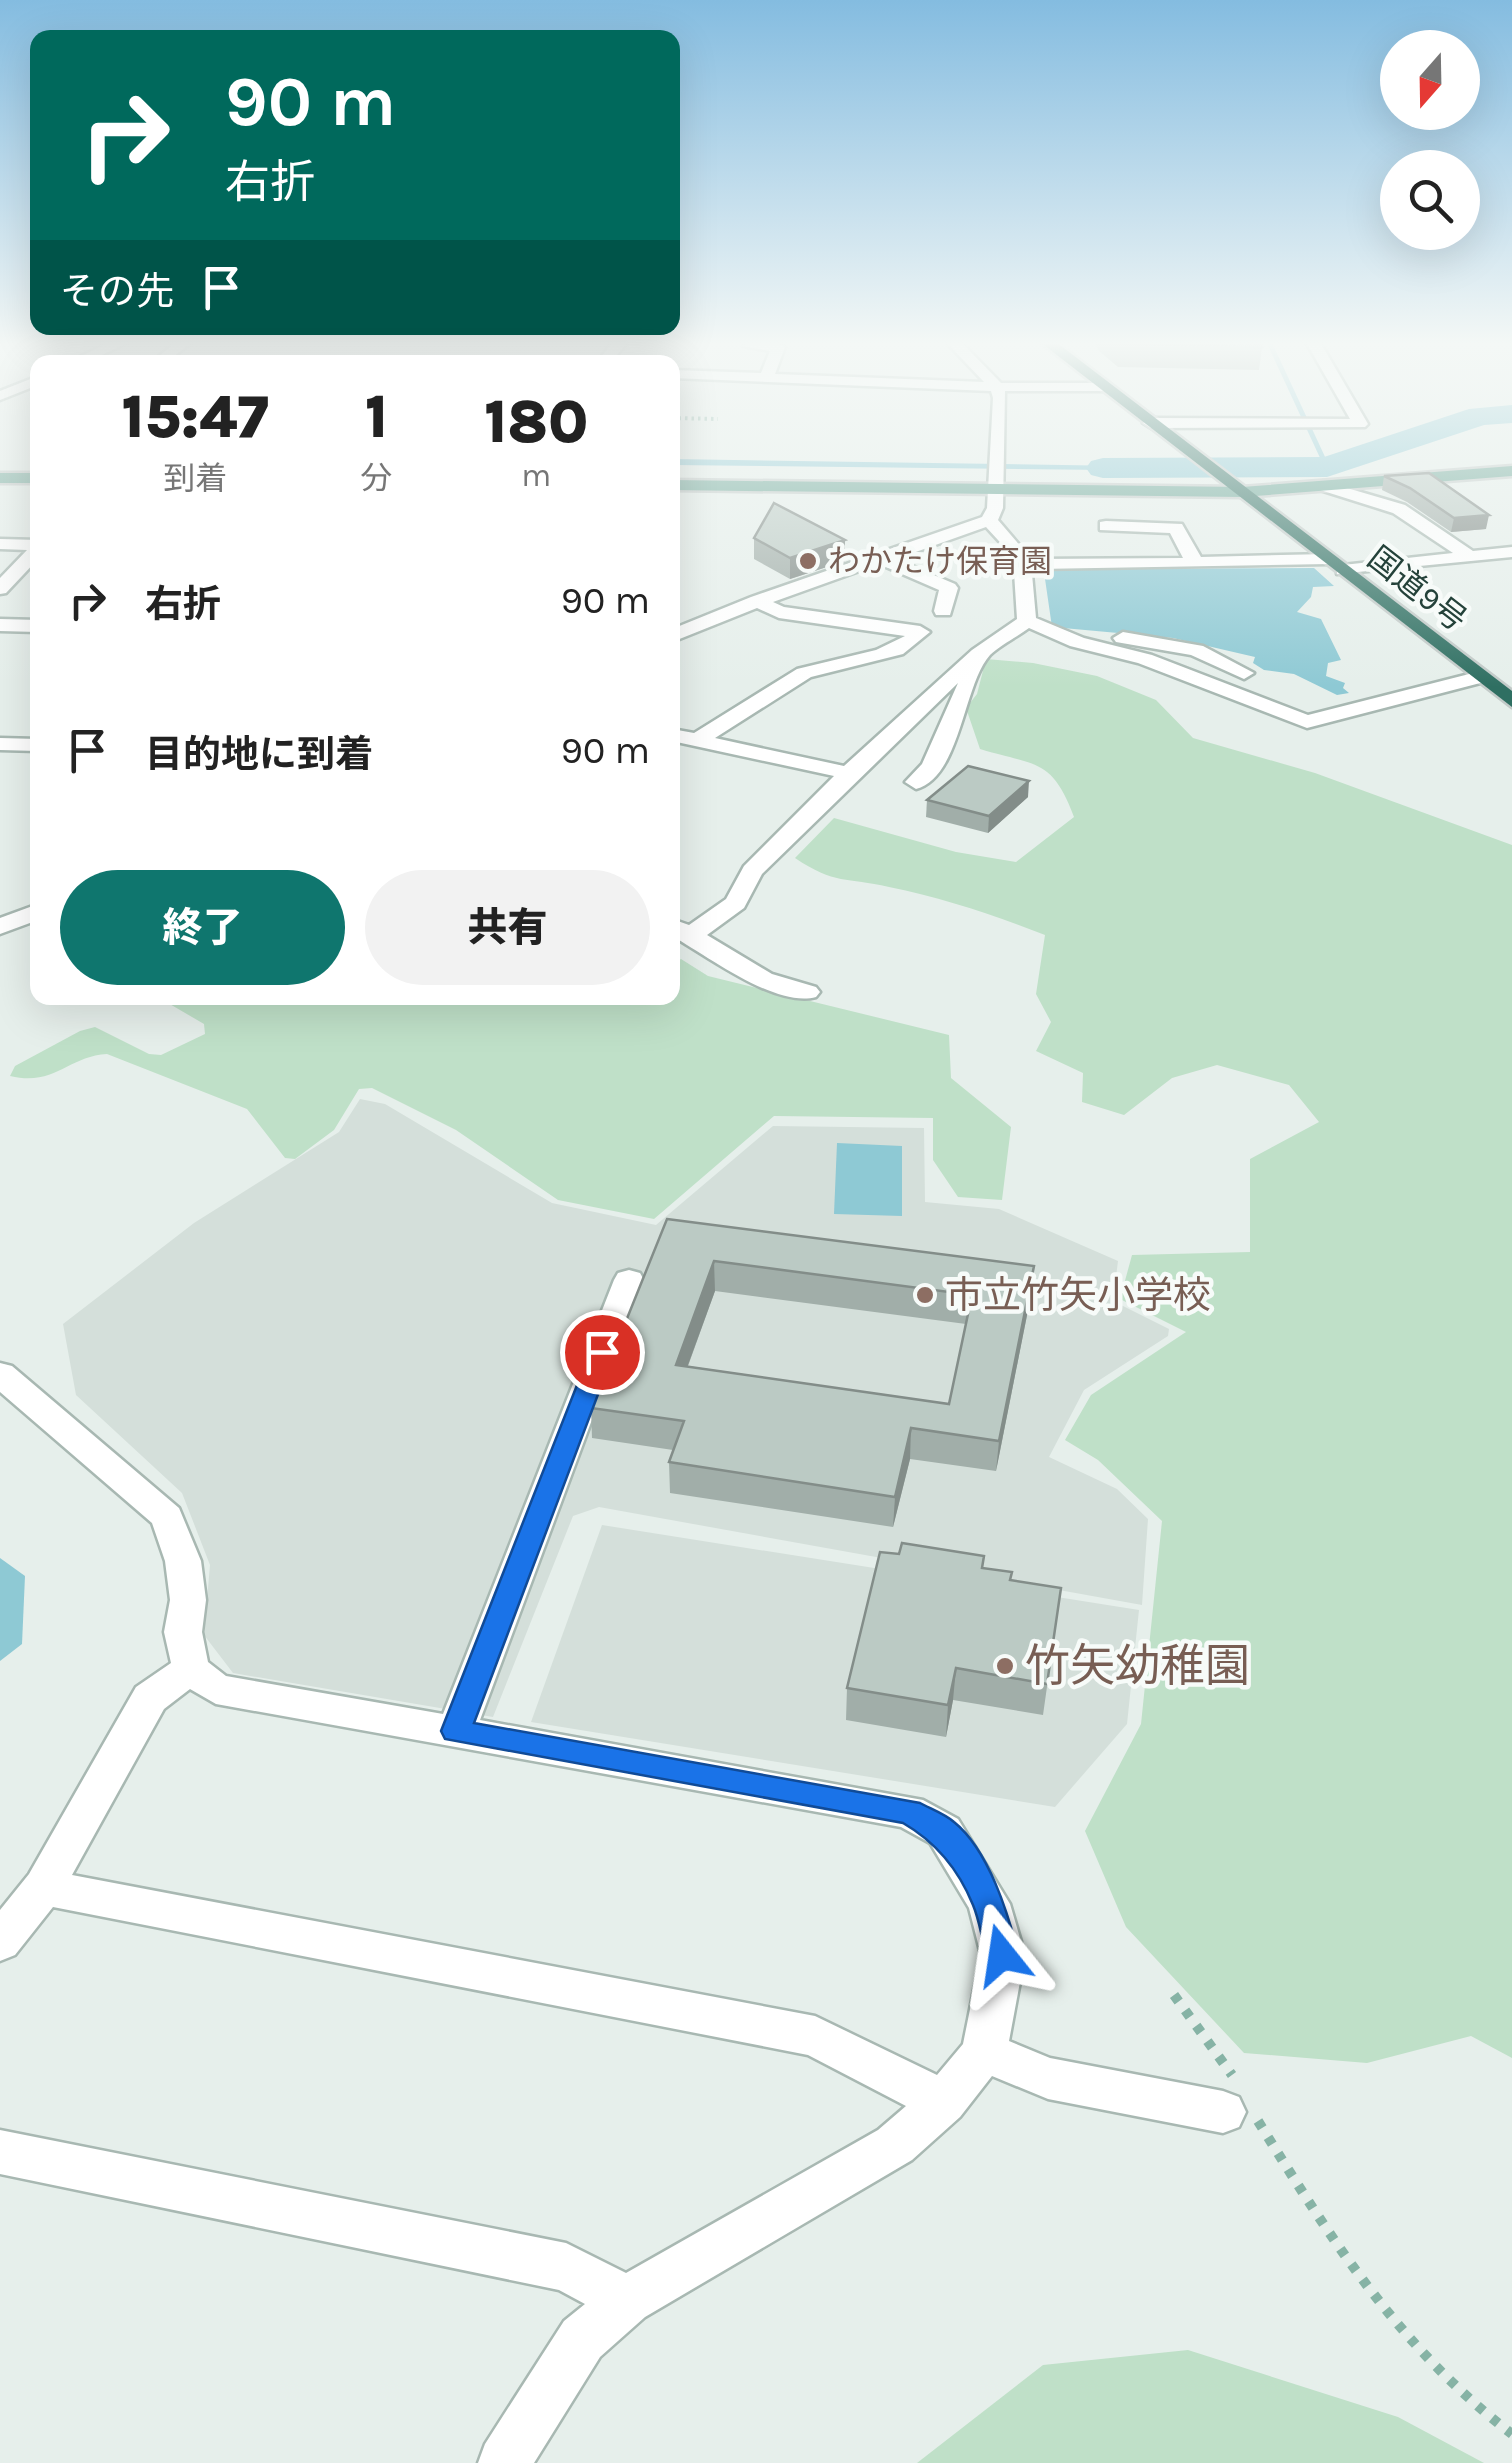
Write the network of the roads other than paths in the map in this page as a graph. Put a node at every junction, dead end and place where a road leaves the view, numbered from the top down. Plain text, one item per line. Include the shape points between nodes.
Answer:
1 (996, 457) edge
2 (1195, 457) edge
3 (1512, 471) edge
4 (996, 473) junction
5 (0, 478) edge
6 (30, 478) edge
7 (680, 485) edge
8 (1323, 486) junction
9 (1242, 492) junction
10 (990, 520) junction
11 (1106, 526) dead end
12 (0, 544) edge
13 (30, 546) edge
14 (1512, 552) edge
15 (30, 555) edge
16 (1469, 556) junction
17 (884, 560) junction
18 (1194, 563) junction
19 (1033, 564) junction
20 (1335, 565) junction
21 (0, 589) edge
22 (758, 601) junction
23 (943, 611) dead end
24 (1033, 624) junction
25 (0, 625) edge
26 (30, 626) edge
27 (680, 633) edge
28 (980, 654) junction
29 (1244, 672) dead end
30 (1481, 677) junction
31 (1511, 700) edge
32 (680, 737) edge
33 (698, 740) junction
34 (0, 744) edge
35 (30, 745) edge
36 (850, 773) junction
37 (916, 782) dead end
38 (30, 914) edge
39 (0, 927) edge
40 (681, 931) edge
41 (807, 992) dead end
42 (629, 1280) dead end
43 (0, 1374) edge
44 (191, 1669) junction
45 (456, 1731) junction
46 (44, 1887) junction
47 (0, 1942) edge
48 (984, 2052) junction
49 (944, 2102) junction
50 (1238, 2103) road end
51 (0, 2152) edge
52 (627, 2300) junction
53 (504, 2463) edge

1 - 4 street
2 - 9 highway, 国道9号
3 - 8 main road
4 - 7 main road
4 - 9 main road
4 - 10 street
5 - 6 main road
8 - 9 main road
8 - 16 street via 1398,509
9 - 20 highway, 国道9号
10 - 17 street
10 - 19 street
11 - 18 street via 1176,528
12 - 13 street
14 - 16 street
15 - 21 street
16 - 20 street
17 - 22 street
17 - 23 street via 947,586
18 - 19 street
18 - 20 street
19 - 24 street via 1023,572
20 - 30 highway, 国道9号
22 - 27 street
22 - 33 street via 779,612 920,632 884,652 804,672
24 - 28 street
24 - 29 street via 1196,650
24 - 30 street via 1307,722
25 - 26 street
28 - 36 street
28 - 37 street via 932,767
30 - 31 highway, 国道9号
32 - 33 street
33 - 36 street
34 - 35 street
36 - 40 street via 752,872 736,904
38 - 39 street
40 - 41 street via 763,980
42 - 45 street
43 - 44 street via 167,1517 182,1561
44 - 45 street via 216,1688
44 - 46 street via 150,1698
45 - 48 street via 909,1812 944,1831 989,1904 1002,1955
46 - 47 street
46 - 49 street via 815,2036
48 - 49 street
48 - 50 street via 1048,2078
49 - 52 street via 895,2144
51 - 52 street via 566,2267
52 - 53 street via 582,2340

